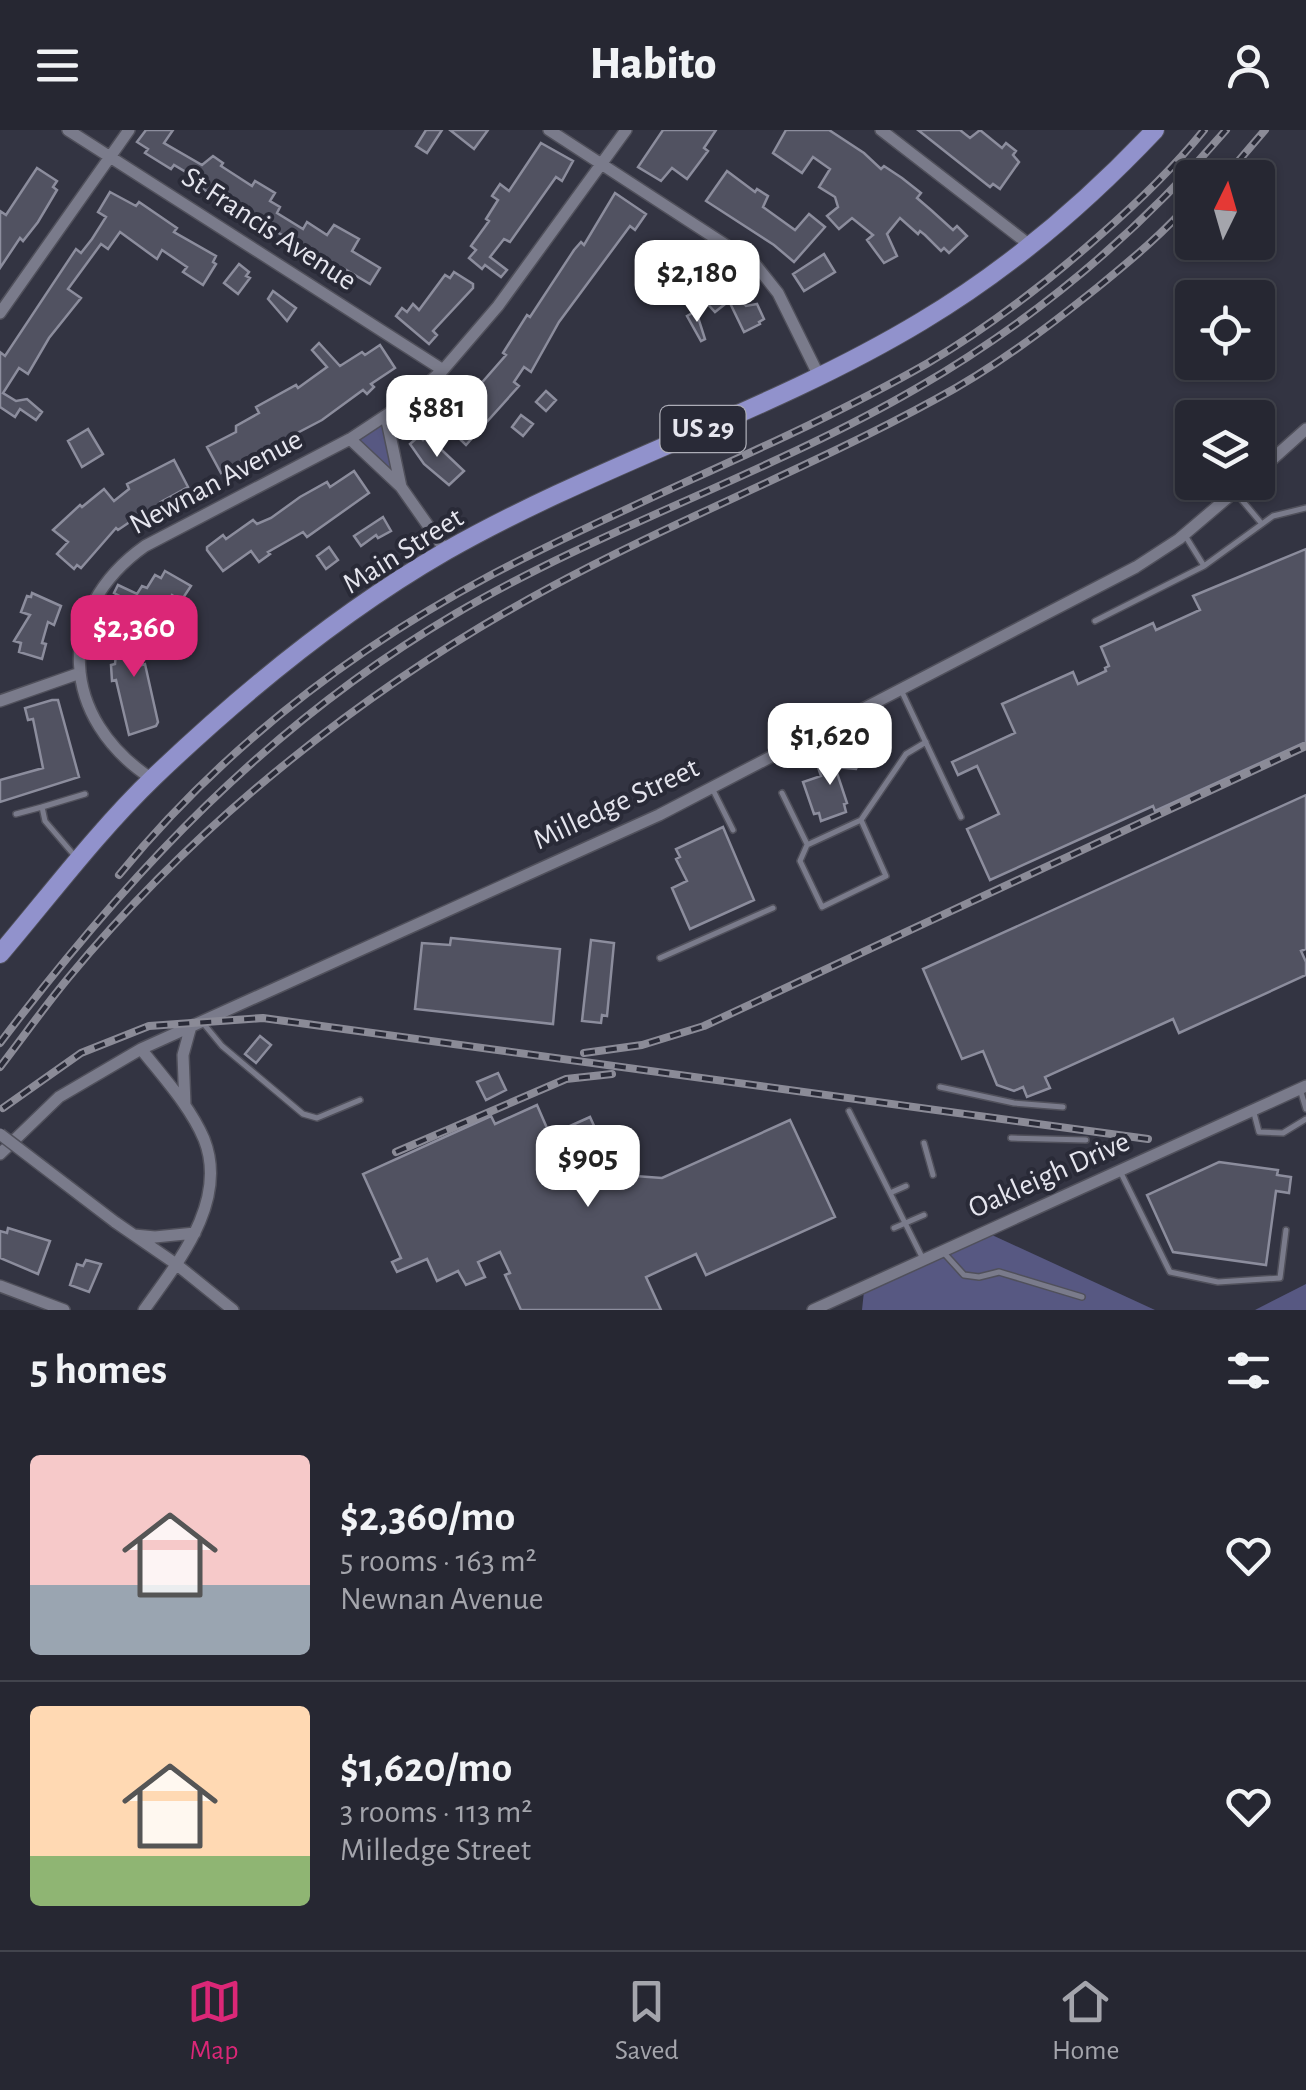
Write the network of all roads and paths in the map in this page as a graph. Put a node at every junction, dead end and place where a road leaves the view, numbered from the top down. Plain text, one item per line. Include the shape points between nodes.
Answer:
1 (68, 130) edge
2 (128, 130) edge
3 (549, 130) edge
4 (626, 130) edge
5 (882, 130) edge
6 (1155, 130) edge
7 (110, 156) junction
8 (603, 164) junction
9 (1031, 246) junction
10 (0, 313) edge
11 (443, 370) junction
12 (819, 376) junction
13 (386, 416) junction
14 (1306, 429) edge
15 (350, 438) junction
16 (1275, 457) edge
17 (401, 487) junction
18 (1225, 500) edge
19 (1242, 500) edge
20 (1306, 508) edge
21 (1262, 524) junction
22 (1185, 534) junction
23 (446, 552) junction
24 (1204, 566) junction
25 (1096, 621) dead end
26 (80, 673) junction
27 (901, 689) junction
28 (0, 701) edge
29 (926, 742) junction
30 (152, 780) junction
31 (711, 788) junction
32 (782, 793) dead end
33 (85, 794) dead end
34 (42, 808) junction
35 (16, 814) dead end
36 (961, 817) dead end
37 (861, 820) junction
38 (733, 830) dead end
39 (807, 844) junction
40 (80, 860) junction
41 (773, 908) dead end
42 (0, 954) edge
43 (660, 958) dead end
44 (196, 1024) junction
45 (141, 1049) junction
46 (940, 1087) dead end
47 (1303, 1087) edge
48 (360, 1100) dead end
49 (184, 1105) junction
50 (1063, 1107) dead end
51 (1306, 1109) edge
52 (1253, 1110) junction
53 (849, 1111) dead end
54 (1306, 1120) edge
55 (0, 1134) edge
56 (1011, 1138) dead end
57 (1086, 1140) dead end
58 (924, 1142) dead end
59 (0, 1154) edge
60 (1120, 1170) junction
61 (934, 1175) dead end
62 (906, 1186) dead end
63 (890, 1193) junction
64 (896, 1204) junction
65 (886, 1208) dead end
66 (924, 1215) dead end
67 (905, 1224) junction
68 (894, 1228) dead end
69 (1286, 1230) dead end
70 (134, 1234) junction
71 (195, 1234) junction
72 (942, 1251) junction
73 (923, 1260) junction
74 (176, 1264) junction
75 (0, 1286) edge
76 (1082, 1297) dead end
77 (64, 1310) edge
78 (144, 1310) edge
79 (233, 1310) edge
80 (812, 1310) edge

1 - 7 street, St Francis Avenue
2 - 7 street
3 - 8 street
4 - 8 street, Newnan Avenue
5 - 9 street
6 - 9 main road, Main Street / US 29
7 - 10 street
7 - 11 street, St Francis Avenue
8 - 11 street, Newnan Avenue
8 - 12 street via 756,264
9 - 12 main road, Main Street / US 29 via 924,320
11 - 13 street, Newnan Avenue
12 - 23 main road, Main Street / US 29
13 - 15 street, Newnan Avenue
13 - 17 street
14 - 16 street
15 - 17 street
15 - 26 street, Newnan Avenue via 125,560 88,611
17 - 23 street
18 - 22 street, Milledge Street
19 - 21 lane
20 - 21 lane
21 - 24 lane
22 - 24 lane
22 - 27 street, Milledge Street via 1136,567
23 - 30 main road, Main Street / US 29 via 289,658
24 - 25 lane
26 - 28 street
26 - 30 street, Newnan Avenue via 97,725 126,762
27 - 29 lane
27 - 31 street, Milledge Street
29 - 36 lane
29 - 37 lane via 906,754
30 - 40 main road, Main Street / US 29
31 - 38 lane
31 - 44 street, Milledge Street
32 - 39 lane
33 - 34 lane
34 - 35 lane
34 - 40 lane via 46,822
37 - 39 lane
37 - 39 lane via 886,876 822,907 800,861
40 - 42 main road, Main Street / US 29
41 - 43 lane
44 - 45 street, Milledge Street
44 - 48 lane via 304,1114 317,1118
44 - 49 street via 183,1056
45 - 49 street
45 - 59 street, Milledge Street via 60,1096
46 - 50 lane
47 - 51 lane
47 - 52 street, Oakleigh Drive
49 - 71 street via 205,1142 209,1171
52 - 54 lane via 1260,1132 1283,1133
52 - 60 street, Oakleigh Drive
53 - 63 lane
55 - 70 street, bridge
56 - 57 lane
58 - 61 lane
60 - 69 lane via 1170,1272 1218,1282 1280,1278
60 - 72 street, Oakleigh Drive
62 - 63 lane
63 - 64 lane
64 - 65 lane
64 - 67 lane
66 - 67 lane
67 - 68 lane
67 - 73 lane
70 - 71 street
70 - 74 street
71 - 74 street
72 - 73 street, Oakleigh Drive
72 - 76 lane via 964,1274 998,1272
73 - 80 street, Oakleigh Drive
74 - 78 street
74 - 79 street
75 - 77 street

